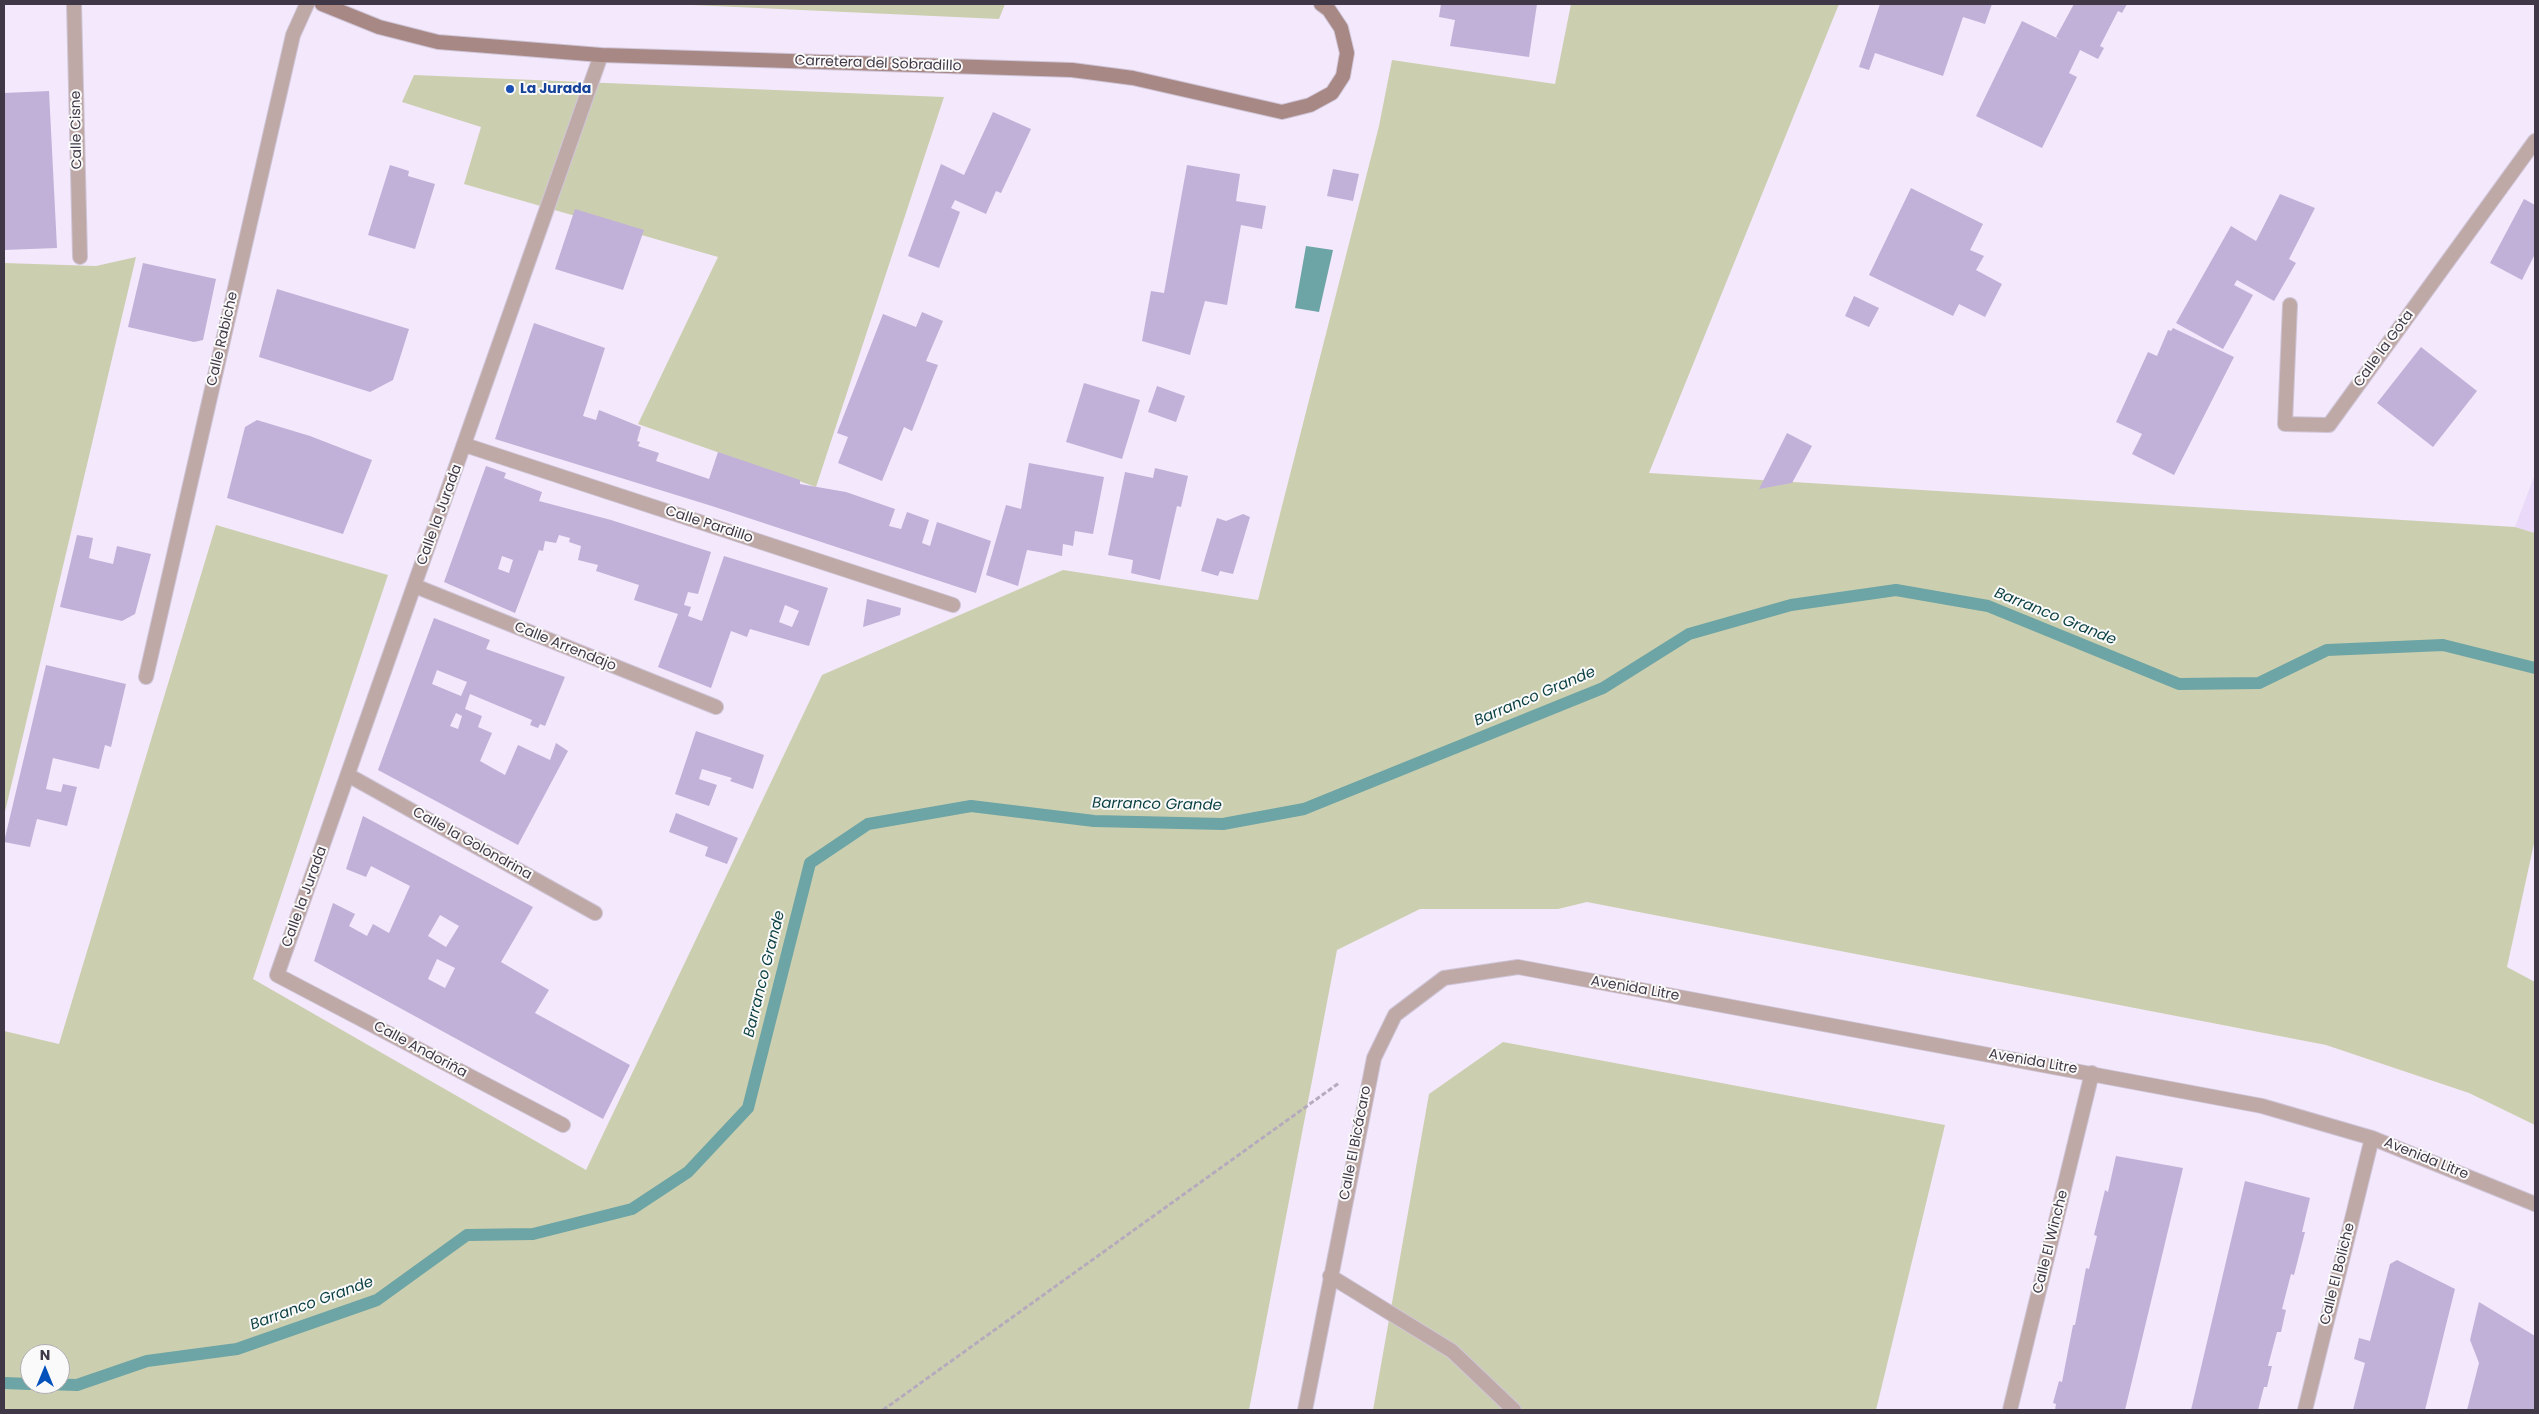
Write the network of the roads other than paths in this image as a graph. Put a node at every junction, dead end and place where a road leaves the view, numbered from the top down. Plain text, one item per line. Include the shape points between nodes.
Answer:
1 (74, 4) edge
2 (307, 4) edge
3 (322, 4) edge
4 (1321, 4) edge
5 (601, 55) junction
6 (2535, 141) edge
7 (80, 257) dead end
8 (2290, 305) dead end
9 (465, 445) junction
10 (415, 586) junction
11 (953, 605) dead end
12 (146, 678) dead end
13 (716, 707) dead end
14 (348, 775) junction
15 (595, 913) dead end
16 (1518, 967) joint
17 (277, 975) joint
18 (2092, 1073) junction
19 (563, 1125) dead end
20 (2372, 1138) junction
21 (2535, 1204) edge
22 (1330, 1276) junction
23 (1305, 1410) edge
24 (1514, 1410) edge
25 (2010, 1410) edge
26 (2305, 1410) edge

1 - 7 street, Calle Cisne
2 - 12 street, Calle Rabiche via 293,35
3 - 5 main road, Carretera del Sobradillo via 379,27 438,42
4 - 5 main road, Carretera del Sobradillo via 1341,28 1347,53 1344,76 1332,93 1310,105 1282,112 1132,78 1072,70
5 - 9 street, Calle la Jurada
6 - 8 street, Calle la Gota via 2329,425 2285,424
9 - 10 street, Calle la Jurada
9 - 11 street, Calle Pardillo
10 - 13 street, Calle Arrendajo
10 - 14 street, Calle la Jurada
14 - 15 street, Calle la Golondrina
14 - 17 street, Calle la Jurada
16 - 18 street, Avenida Litre
16 - 22 street, Calle El Bicácaro via 1444,978 1395,1015 1374,1058
17 - 19 street, Calle Andoriña
18 - 20 street, Avenida Litre via 2262,1106
18 - 25 street, Calle El Winche
20 - 21 street, Avenida Litre
20 - 26 street, Calle El Boliche
22 - 23 street, Calle El Bicácaro
22 - 24 street via 1452,1351

